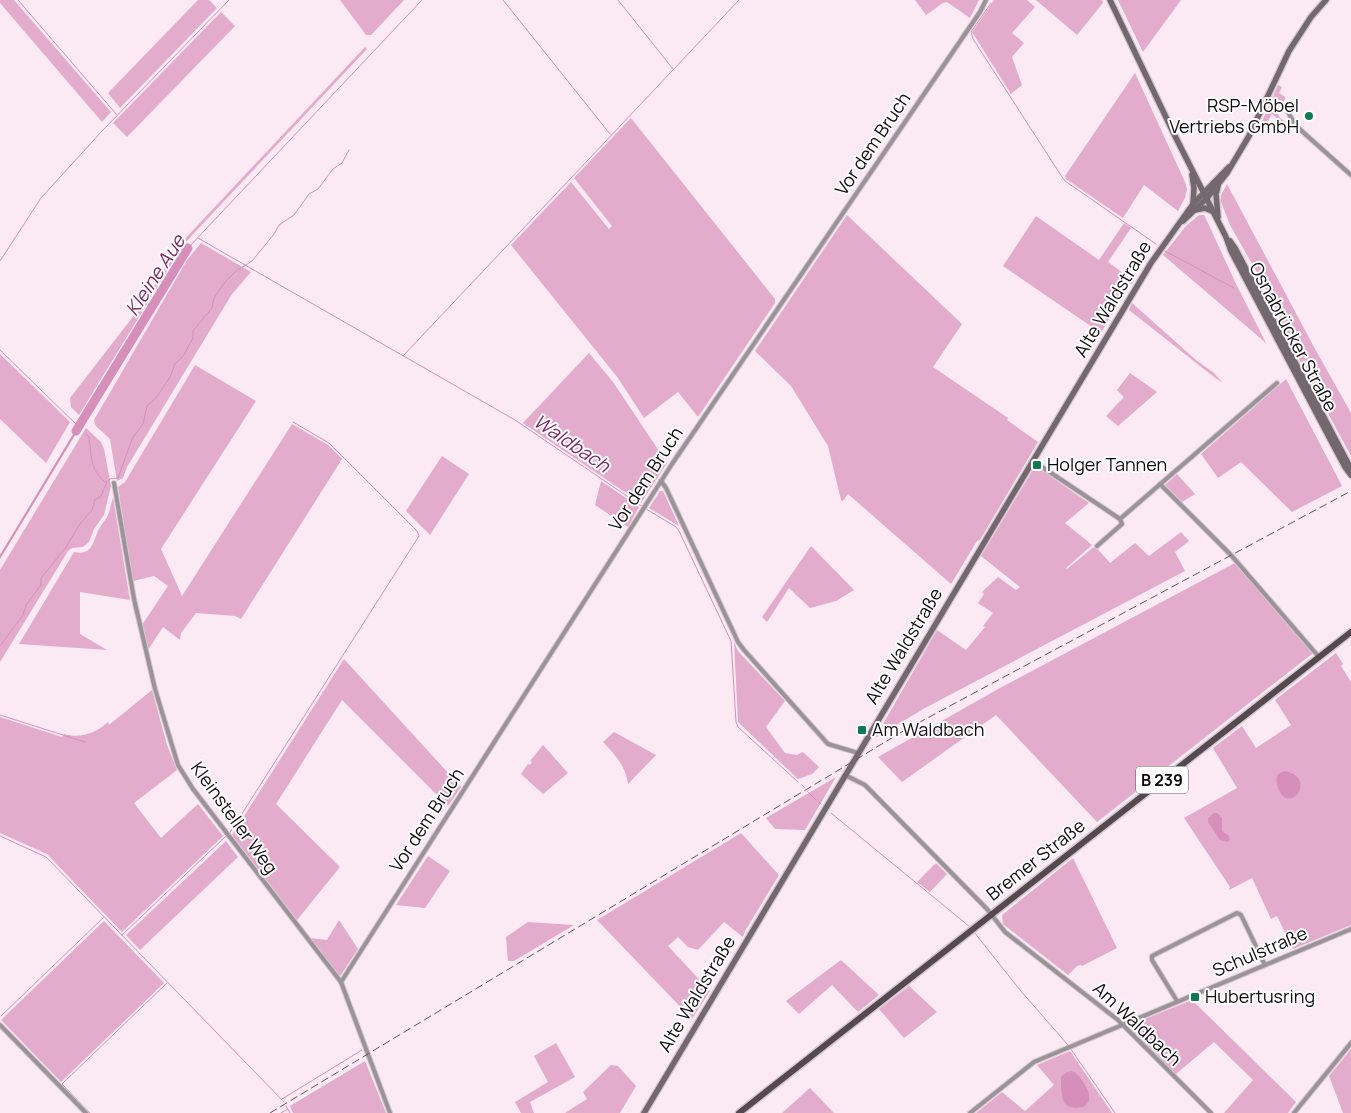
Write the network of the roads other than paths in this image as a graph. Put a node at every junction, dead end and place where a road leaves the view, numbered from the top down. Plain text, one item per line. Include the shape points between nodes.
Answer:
1 (986, 0) edge
2 (1110, 0) edge
3 (1326, 0) edge
4 (1287, 110) dead end
5 (1191, 168) junction
6 (1351, 176) edge
7 (1196, 179) junction
8 (1216, 184) junction
9 (1205, 196) junction
10 (1194, 207) junction
11 (1214, 212) junction
12 (1220, 224) junction
13 (1277, 383) dead end
14 (1033, 461) junction
15 (1351, 473) edge
16 (661, 481) junction
17 (114, 483) dead end
18 (1160, 484) junction
19 (1120, 519) junction
20 (1097, 546) dead end
21 (1351, 632) edge
22 (1319, 657) junction
23 (858, 753) junction
24 (845, 776) junction
25 (992, 914) junction
26 (1351, 929) edge
27 (1265, 964) junction
28 (341, 982) junction
29 (1177, 1001) junction
30 (0, 1025) edge
31 (1122, 1025) junction
32 (1351, 1043) edge
33 (86, 1113) edge
34 (390, 1113) edge
35 (644, 1113) edge
36 (739, 1113) edge
37 (970, 1113) edge
38 (1211, 1113) edge
39 (1294, 1113) edge

1 - 16 street, Vor dem Bruch
2 - 5 street, Osnabrücker Straße
3 - 8 street, Alte Waldstraße via 1288,51 1249,136
4 - 6 street via 1295,125
5 - 7 street, Osnabrücker Straße
5 - 10 street
7 - 8 street
7 - 9 street, Osnabrücker Straße
8 - 9 street, Alte Waldstraße
8 - 12 street
9 - 10 street, Alte Waldstraße
9 - 11 street, Osnabrücker Straße
10 - 11 street
10 - 14 street, Alte Waldstraße via 1161,247
11 - 12 street, Osnabrücker Straße
12 - 15 street, Osnabrücker Straße
13 - 18 street
14 - 19 street
14 - 23 street, Alte Waldstraße
16 - 23 street via 738,642 828,744
16 - 28 street, Vor dem Bruch
17 - 28 street, Kleinsteller Weg via 134,599 155,689 178,765
18 - 19 street
18 - 22 street via 1231,555
19 - 20 street via 1122,524
21 - 22 main road, Bremer Straße / B 239
22 - 25 main road, Bremer Straße / B 239
23 - 24 street, Alte Waldstraße
24 - 25 street, Am Waldbach via 865,785
24 - 35 street, Alte Waldstraße
25 - 31 street, Am Waldbach via 1005,932
25 - 36 main road, Bremer Straße / B 239
26 - 27 street, Schulstraße
27 - 29 street, Schulstraße
27 - 29 street via 1241,915 1236,913 1152,956
28 - 34 street, Kleinsteller Weg
29 - 31 street, Schulstraße
30 - 33 street
31 - 37 street, Schulstraße via 1034,1062
31 - 38 street, Am Waldbach
32 - 39 street

